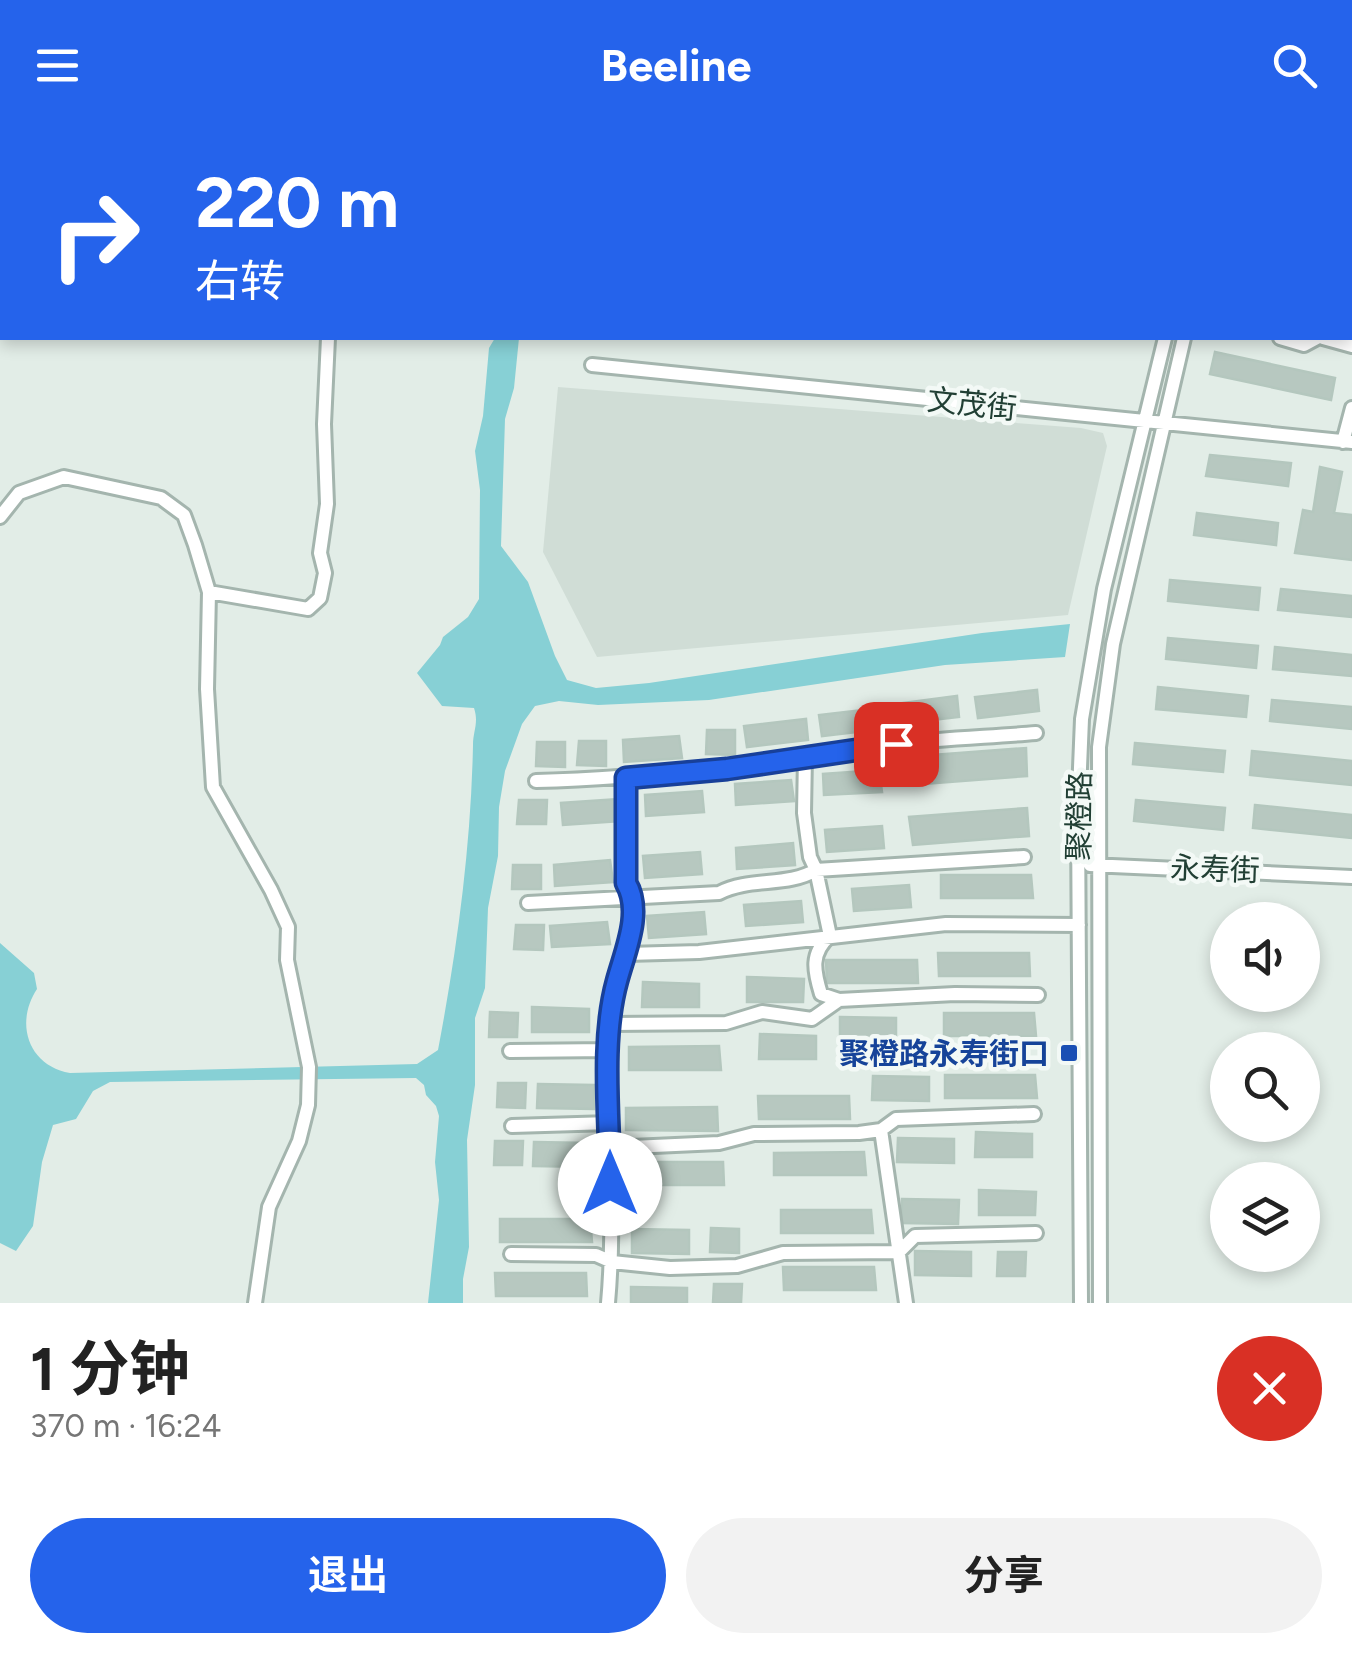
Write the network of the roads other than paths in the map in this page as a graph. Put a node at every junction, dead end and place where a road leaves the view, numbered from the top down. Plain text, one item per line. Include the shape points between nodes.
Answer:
1 (328, 340) edge
2 (1165, 340) edge
3 (1184, 340) edge
4 (1286, 340) edge
5 (1316, 340) edge
6 (592, 366) dead end
7 (1352, 408) edge
8 (1145, 422) junction
9 (1164, 424) junction
10 (1348, 442) edge
11 (0, 517) edge
12 (209, 592) junction
13 (1036, 733) dead end
14 (805, 756) junction
15 (626, 778) junction
16 (536, 781) dead end
17 (1024, 856) dead end
18 (1078, 865) junction
19 (1097, 865) junction
20 (816, 870) junction
21 (1352, 877) edge
22 (634, 896) junction
23 (528, 902) dead end
24 (1079, 926) junction
25 (830, 936) junction
26 (627, 954) junction
27 (1038, 995) dead end
28 (839, 1000) junction
29 (611, 1024) junction
30 (609, 1050) junction
31 (510, 1051) dead end
32 (1034, 1114) dead end
33 (610, 1123) junction
34 (512, 1126) dead end
35 (880, 1130) junction
36 (610, 1148) junction
37 (1036, 1233) dead end
38 (899, 1252) junction
39 (510, 1254) dead end
40 (612, 1262) junction
41 (255, 1303) edge
42 (608, 1303) edge
43 (906, 1303) edge
44 (1082, 1303) edge
45 (1100, 1303) edge

1 - 12 street via 327,504 320,553 326,573 320,598 308,609
2 - 8 street, 聚橙路
3 - 9 street, 聚橙路
4 - 5 street via 1304,346
6 - 8 street, 文茂街
7 - 10 street
8 - 9 street, 文茂街
8 - 18 street, 聚橙路 via 1085,696
9 - 10 street, 文茂街
9 - 19 street, 聚橙路 via 1108,671
11 - 12 street via 19,492 64,477 161,498 184,516
12 - 41 street via 213,787 288,927 309,1066 300,1141 268,1207
13 - 14 street
14 - 15 street
14 - 20 street via 804,813
15 - 16 street
15 - 22 street via 626,883
17 - 20 street
18 - 19 street, 永寿街
18 - 24 street, 聚橙路
19 - 21 street, 永寿街
19 - 45 street, 聚橙路
20 - 22 street via 803,878 737,884 719,894
20 - 25 street
22 - 23 street
22 - 26 street
24 - 25 street via 946,924
24 - 44 street, 聚橙路
25 - 26 street
25 - 28 street via 818,946 814,969 821,994
26 - 29 street
27 - 28 street
28 - 29 street via 812,1018 762,1012 726,1024
29 - 30 street
30 - 31 street
30 - 33 street
32 - 35 street via 896,1119
33 - 34 street
33 - 36 street
35 - 36 street
35 - 38 street
36 - 40 street
37 - 38 street via 915,1236
38 - 40 street via 783,1254 737,1266
38 - 43 street
39 - 40 street via 596,1255
40 - 42 street

